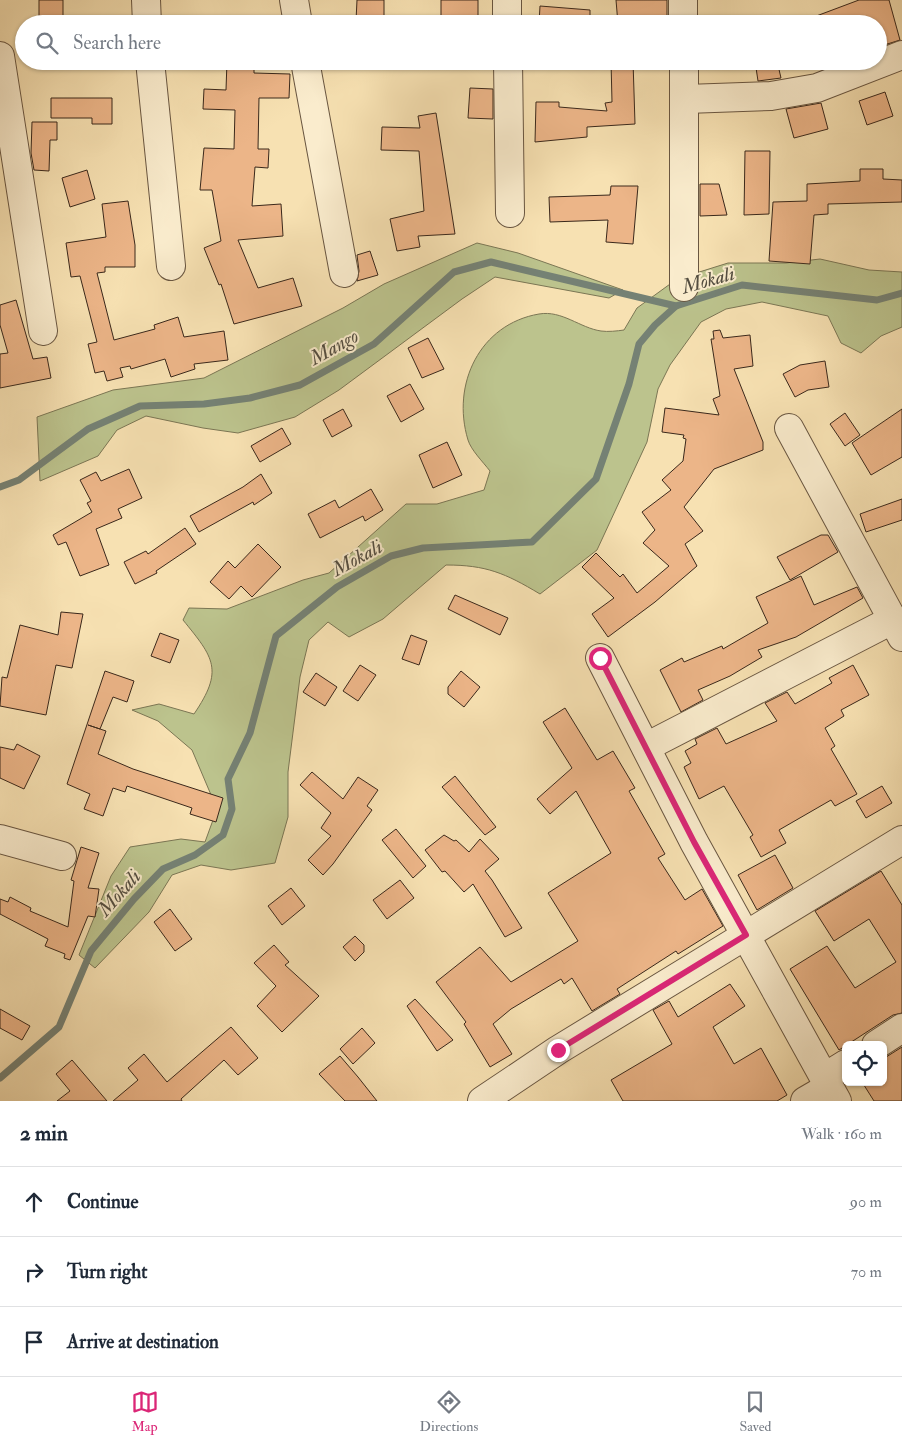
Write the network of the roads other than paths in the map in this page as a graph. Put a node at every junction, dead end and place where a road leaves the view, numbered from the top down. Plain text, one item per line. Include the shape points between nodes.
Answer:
1 (146, 0) edge
2 (294, 0) edge
3 (507, 0) edge
4 (683, 0) edge
5 (147, 15) edge
6 (296, 15) edge
7 (507, 15) edge
8 (683, 15) edge
9 (902, 55) edge
10 (0, 56) edge
11 (887, 61) edge
12 (151, 70) edge
13 (306, 70) edge
14 (508, 70) edge
15 (684, 70) edge
16 (863, 70) edge
17 (686, 99) junction
18 (510, 213) dead end
19 (171, 266) dead end
20 (344, 273) dead end
21 (684, 287) dead end
22 (43, 330) dead end
23 (789, 428) dead end
24 (898, 628) edge
25 (600, 658) dead end
26 (646, 746) junction
27 (0, 838) edge
28 (902, 840) edge
29 (62, 856) dead end
30 (746, 935) junction
31 (902, 1028) edge
32 (882, 1041) edge
33 (834, 1082) edge
34 (482, 1101) edge
35 (805, 1101) edge

1 - 5 street
2 - 6 street
3 - 7 street
4 - 8 street
9 - 11 street
10 - 22 street
12 - 19 street
13 - 20 street
14 - 18 street
15 - 17 street
16 - 17 street via 817,88 793,93
17 - 21 street
23 - 24 street
24 - 26 street
25 - 26 street
26 - 30 street
27 - 29 street
28 - 30 street
30 - 33 street
30 - 34 street via 558,1050
31 - 32 street
33 - 35 street

